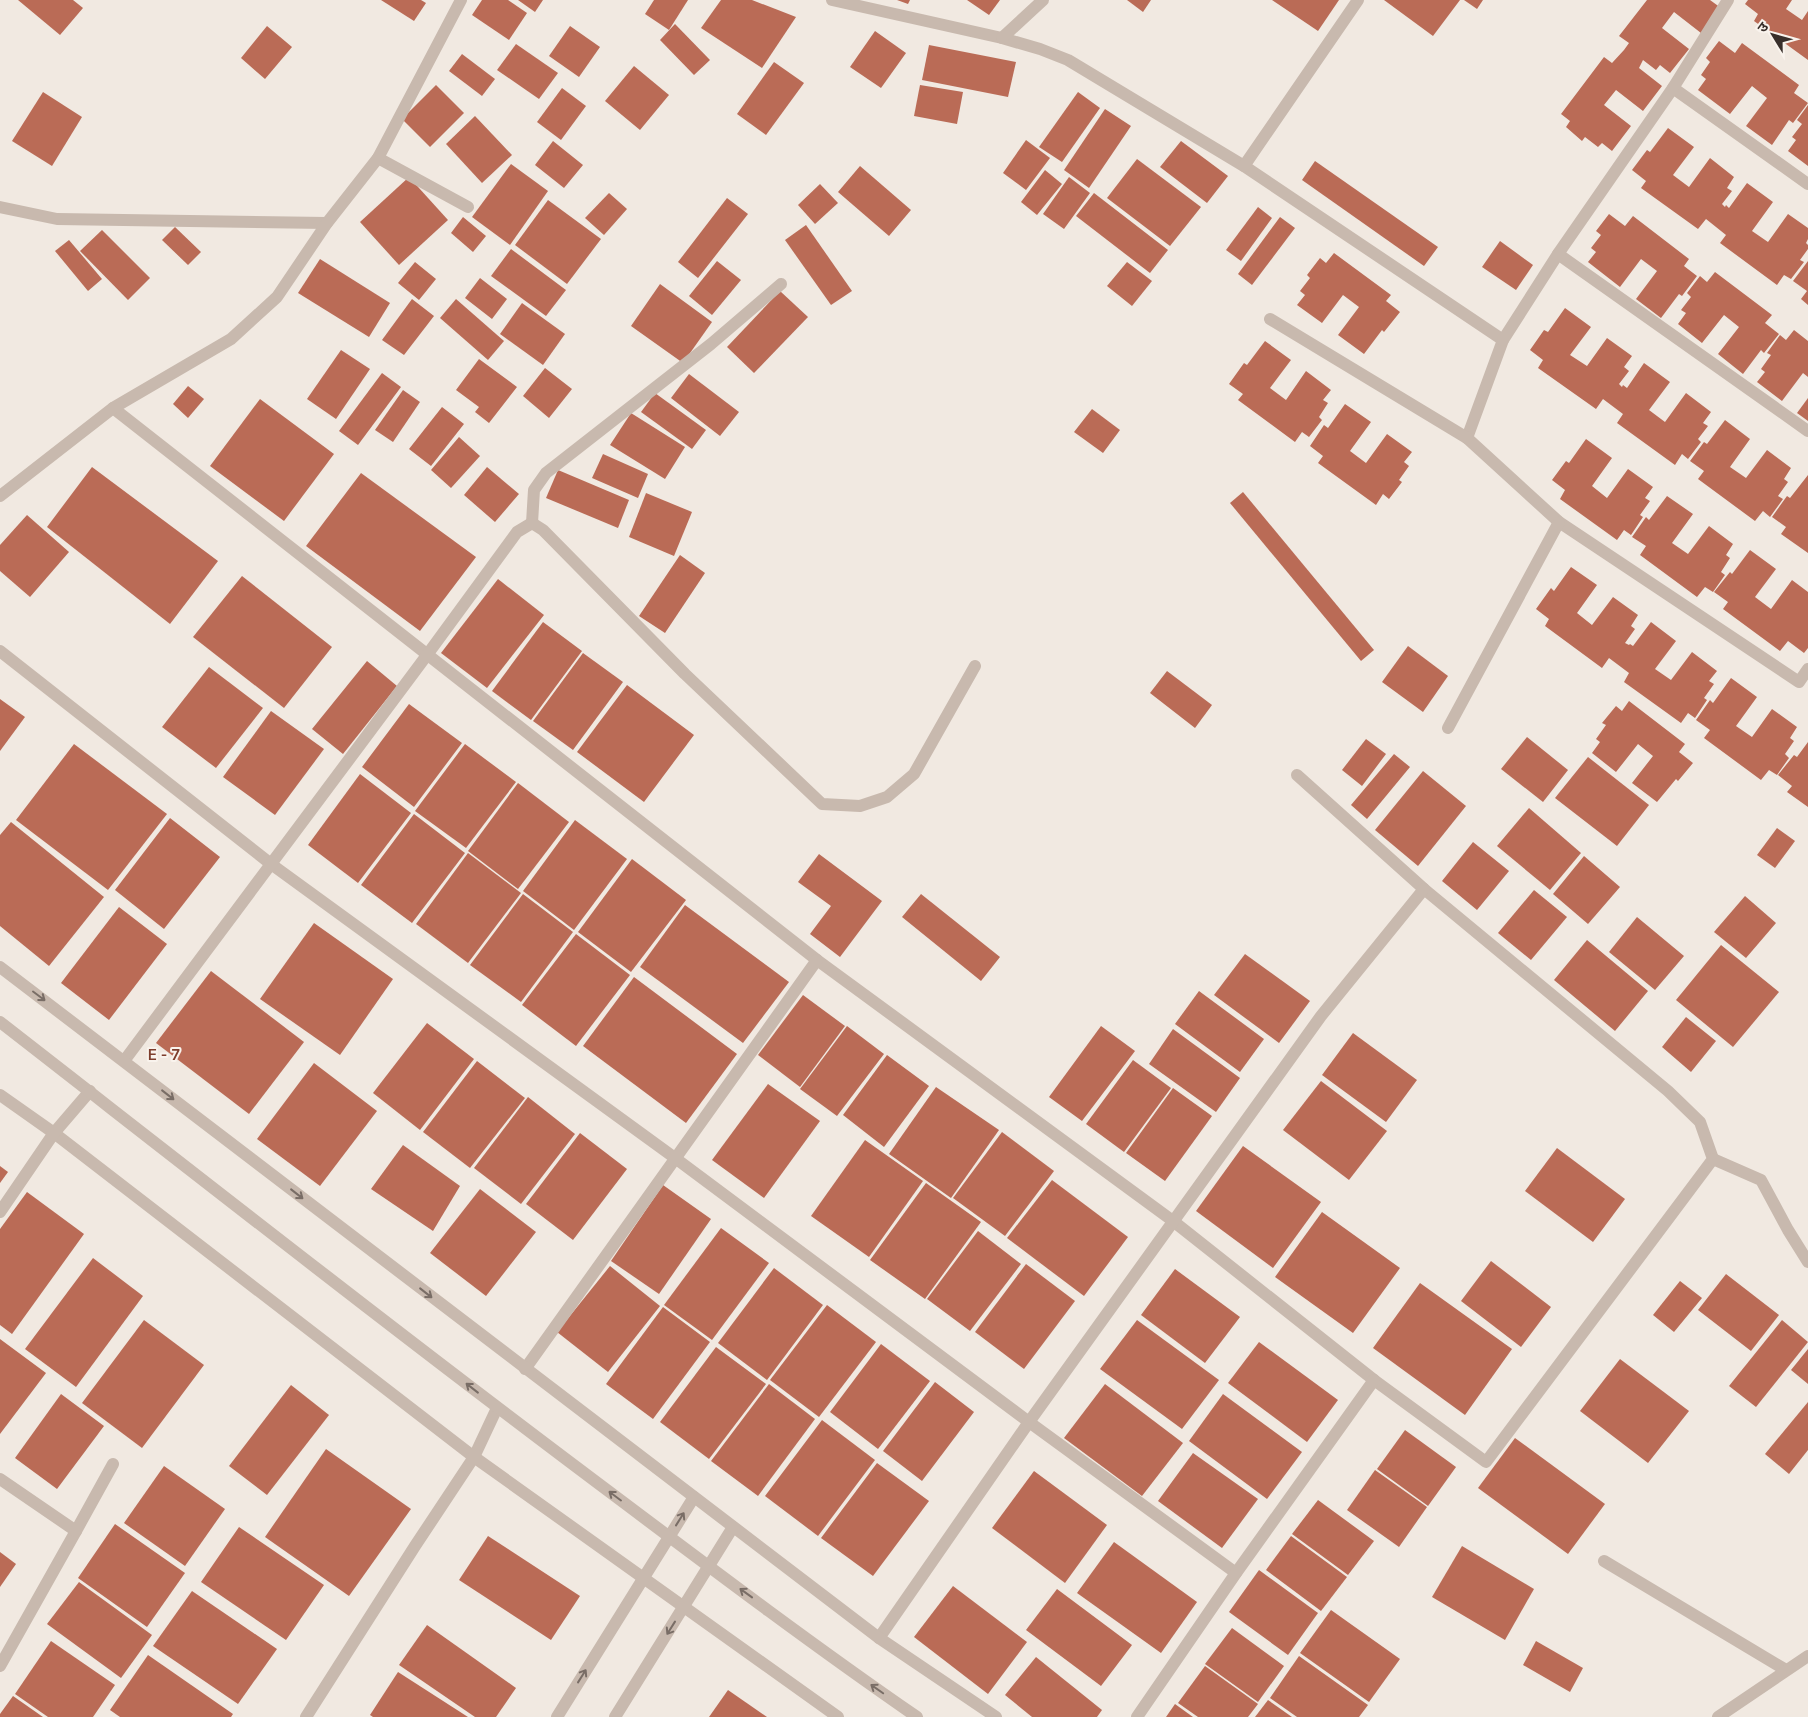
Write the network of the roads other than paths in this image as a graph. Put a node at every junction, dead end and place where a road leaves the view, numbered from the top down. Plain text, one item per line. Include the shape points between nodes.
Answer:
1 (461, 0) edge
2 (832, 0) edge
3 (1043, 0) edge
4 (1358, 0) edge
5 (1728, 0) edge
6 (1002, 38) junction
7 (1673, 88) junction
8 (378, 158) junction
9 (1244, 166) junction
10 (1808, 184) edge
11 (0, 207) edge
12 (468, 207) dead end
13 (327, 223) junction
14 (1558, 254) junction
15 (781, 284) dead end
16 (1270, 319) dead end
17 (1503, 340) junction
18 (113, 408) junction
19 (1808, 431) edge
20 (1467, 438) junction
21 (0, 496) edge
22 (1559, 522) junction
23 (532, 523) junction
24 (0, 651) edge
25 (427, 655) junction
26 (975, 666) dead end
27 (1808, 669) edge
28 (1448, 728) dead end
29 (1297, 775) dead end
30 (271, 864) junction
31 (1424, 889) junction
32 (817, 960) junction
33 (0, 967) edge
34 (0, 1022) edge
35 (124, 1061) junction
36 (90, 1092) junction
37 (0, 1095) edge
38 (54, 1134) junction
39 (674, 1158) junction
40 (1713, 1159) junction
41 (0, 1212) edge
42 (1173, 1221) junction
43 (1808, 1262) edge
44 (525, 1369) junction
45 (1374, 1380) junction
46 (497, 1408) junction
47 (1029, 1422) junction
48 (474, 1457) junction
49 (113, 1464) dead end
50 (0, 1479) edge
51 (694, 1497) junction
52 (733, 1527) junction
53 (76, 1531) junction
54 (669, 1537) junction
55 (1604, 1561) dead end
56 (709, 1566) junction
57 (1236, 1573) junction
58 (642, 1578) junction
59 (683, 1608) junction
60 (880, 1638) junction
61 (1808, 1656) edge
62 (0, 1666) edge
63 (1786, 1670) junction
64 (306, 1717) edge
65 (557, 1717) edge
66 (615, 1717) edge
67 (838, 1717) edge
68 (917, 1717) edge
69 (996, 1717) edge
70 (1137, 1717) edge
71 (1718, 1717) edge

1 - 8 street
2 - 6 street
3 - 6 street
4 - 9 street
5 - 7 street
6 - 9 street via 1040,48 1068,60
7 - 10 street
7 - 14 street
8 - 12 street
8 - 13 street
9 - 17 street
11 - 13 street via 57,219
13 - 18 street via 277,297 231,339
14 - 17 street
14 - 19 street
15 - 23 street via 711,344 546,473 534,490
16 - 20 street
17 - 20 street
18 - 21 street
18 - 25 street
20 - 22 street
22 - 27 street via 1799,682
22 - 28 street
23 - 25 street via 517,532
23 - 26 street via 544,530 685,674 822,804 860,806 887,796 914,774
24 - 30 street
25 - 30 street
25 - 32 street
29 - 31 street
30 - 35 street
30 - 39 street
31 - 40 street via 1668,1091 1700,1122
31 - 42 street via 1321,1016
32 - 39 street
32 - 42 street
33 -> 35 street
34 - 36 street
35 -> 44 street
36 - 38 street
46 -> 36 street
37 - 38 street
38 - 41 street
38 - 48 street
39 - 44 street
39 - 47 street
40 - 43 street via 1761,1180
40 - 45 street via 1486,1462
42 - 45 street
42 - 47 street
44 - 51 street
45 - 57 street
46 - 48 street
54 -> 46 street
47 - 57 street
47 - 60 street
48 - 58 street
48 - 64 street
49 - 53 street
50 - 53 street
51 - 52 street
54 -> 51 street
52 - 56 street
52 - 60 street
53 - 62 street
54 - 56 street
54 - 58 street
55 - 63 street
56 - 59 street
68 -> 56 street
57 - 70 street
58 - 59 street
65 -> 58 street
59 -> 66 street
59 - 67 street
60 - 69 street
61 - 63 street
63 - 71 street

